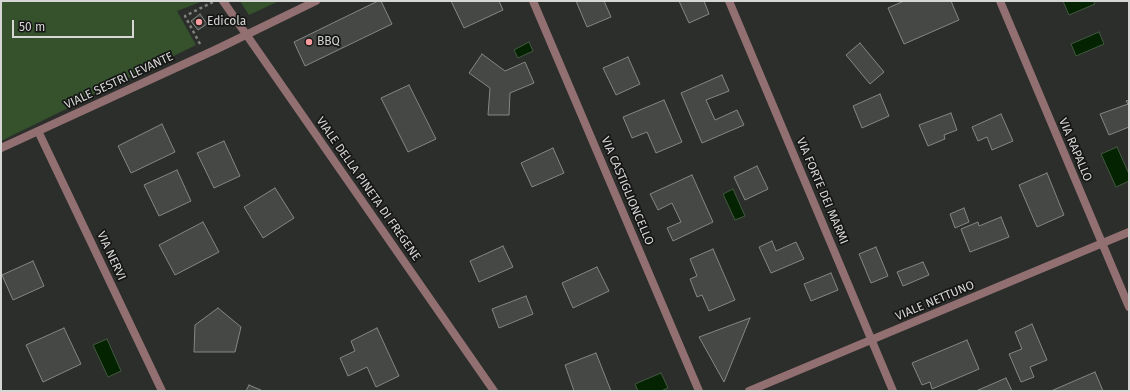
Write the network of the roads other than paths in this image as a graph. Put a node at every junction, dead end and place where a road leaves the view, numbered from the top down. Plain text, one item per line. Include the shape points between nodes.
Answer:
1 (223, 1) edge
2 (316, 1) edge
3 (533, 1) edge
4 (729, 1) edge
5 (1000, 1) edge
6 (247, 35) junction
7 (38, 131) junction
8 (1, 148) edge
9 (1129, 232) edge
10 (1102, 244) junction
11 (1129, 307) edge
12 (872, 340) junction
13 (162, 391) edge
14 (494, 391) edge
15 (699, 391) edge
16 (749, 391) edge
17 (893, 391) edge

1 - 6 street, VIALE DELLA PINETA DI FREGENE
2 - 6 street, VIALE SESTRI LEVANTE
3 - 15 street, VIA CASTIGLIONCELLO
4 - 12 street, VIA FORTE DEI MARMI
5 - 10 street, VIA RAPALLO
6 - 7 street, VIALE SESTRI LEVANTE
6 - 14 street, VIALE DELLA PINETA DI FREGENE
7 - 8 street, VIALE SESTRI LEVANTE
7 - 13 street, VIA NERVI
9 - 10 street, VIALE NETTUNO
10 - 11 street, VIA RAPALLO
10 - 12 street, VIALE NETTUNO
12 - 16 street, VIALE NETTUNO
12 - 17 street, VIA FORTE DEI MARMI

